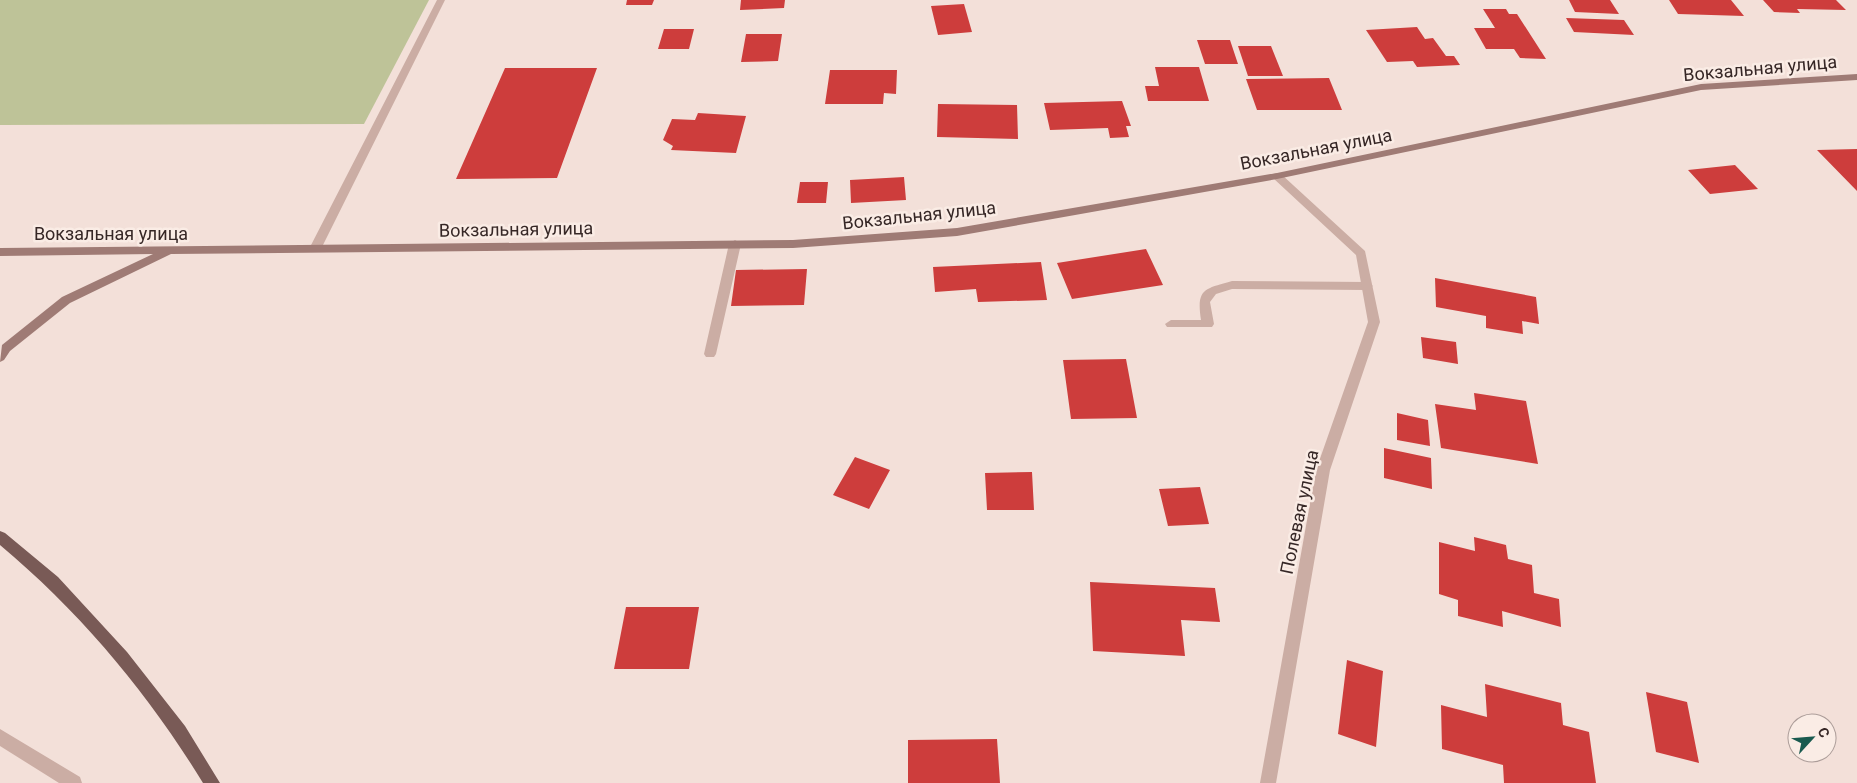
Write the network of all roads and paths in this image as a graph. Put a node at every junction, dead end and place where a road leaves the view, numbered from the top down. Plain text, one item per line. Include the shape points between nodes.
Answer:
1 (441, 0) edge
2 (1857, 77) edge
3 (1277, 176) junction
4 (735, 244) junction
5 (315, 248) junction
6 (170, 250) junction
7 (0, 252) edge
8 (1367, 286) junction
9 (1171, 324) dead end
10 (710, 354) dead end
11 (0, 357) edge
12 (0, 537) edge
13 (0, 738) edge
14 (74, 783) edge
15 (212, 783) edge
16 (1268, 783) edge

1 - 5 street
2 - 3 street, Вокзальная улица via 1701,87
3 - 4 street, Вокзальная улица via 958,232 793,244
3 - 8 street, Полевая улица via 1362,254
4 - 5 street, Вокзальная улица
4 - 10 street
5 - 6 street, Вокзальная улица
6 - 7 street, Вокзальная улица
6 - 11 street via 66,300 6,348
8 - 9 street via 1232,285 1212,291 1204,301 1208,324
8 - 16 street, Полевая улица via 1374,322 1323,470
12 - 15 main road via 60,588 133,670 199,760
13 - 14 street

